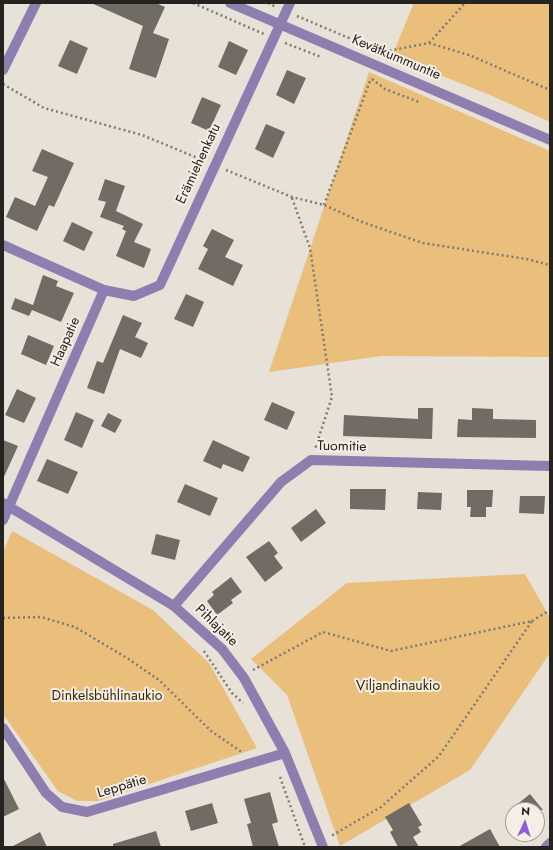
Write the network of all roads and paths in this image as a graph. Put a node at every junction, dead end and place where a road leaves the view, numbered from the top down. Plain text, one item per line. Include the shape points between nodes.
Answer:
1 (36, 3) edge
2 (230, 3) edge
3 (465, 3) edge
4 (288, 7) edge
5 (281, 25) junction
6 (429, 43) junction
7 (382, 52) junction
8 (378, 66) junction
9 (3, 70) edge
10 (371, 78) junction
11 (3, 84) edge
12 (550, 90) edge
13 (419, 102) dead end
14 (550, 140) edge
15 (214, 164) junction
16 (292, 197) junction
17 (324, 205) junction
18 (3, 245) edge
19 (550, 265) edge
20 (104, 290) junction
21 (311, 460) junction
22 (550, 466) edge
23 (6, 504) edge
24 (3, 520) edge
25 (174, 606) junction
26 (550, 610) edge
27 (3, 618) edge
28 (532, 621) junction
29 (199, 647) dead end
30 (244, 678) junction
31 (243, 704) dead end
32 (3, 728) edge
33 (285, 753) junction
34 (272, 757) junction
35 (255, 762) junction
36 (550, 843) edge
37 (322, 844) edge
38 (305, 847) edge
39 (546, 847) edge

1 - 9 street
2 - 5 street, Kevätkummuntie
3 - 6 path
4 - 5 street, Erämiehenkatu
4 - 7 path
5 - 8 street, Kevätkummuntie
5 - 15 street, Erämiehenkatu
6 - 7 path
6 - 12 path via 469,55
7 - 8 path
8 - 10 path
8 - 14 street, Kevätkummuntie
10 - 13 path via 385,89
10 - 17 path
11 - 15 path via 44,108 142,135
15 - 16 path
15 - 20 street, Erämiehenkatu via 160,285 134,296
16 - 17 path
16 - 21 path via 310,248 332,397
17 - 19 path via 362,222 423,243
18 - 20 street
20 - 23 street, Haapatie
21 - 22 street, Tuomitie
21 - 25 street, Tuomitie via 281,482
23 - 24 street
23 - 25 street, Pihlajatie
25 - 30 street, Pihlajatie via 222,649
26 - 28 path
27 - 35 path via 41,617 75,627 158,680 211,731
28 - 30 path via 391,651 323,632 254,669
28 - 37 path via 439,756 381,807
29 - 31 path
30 - 33 street, Pihlajatie
32 - 35 street, Leppätie via 46,793 62,807 87,812
33 - 34 street, Leppätie
33 - 37 street, Pihlajatie
34 - 35 street, Leppätie
34 - 38 path
36 - 39 street

